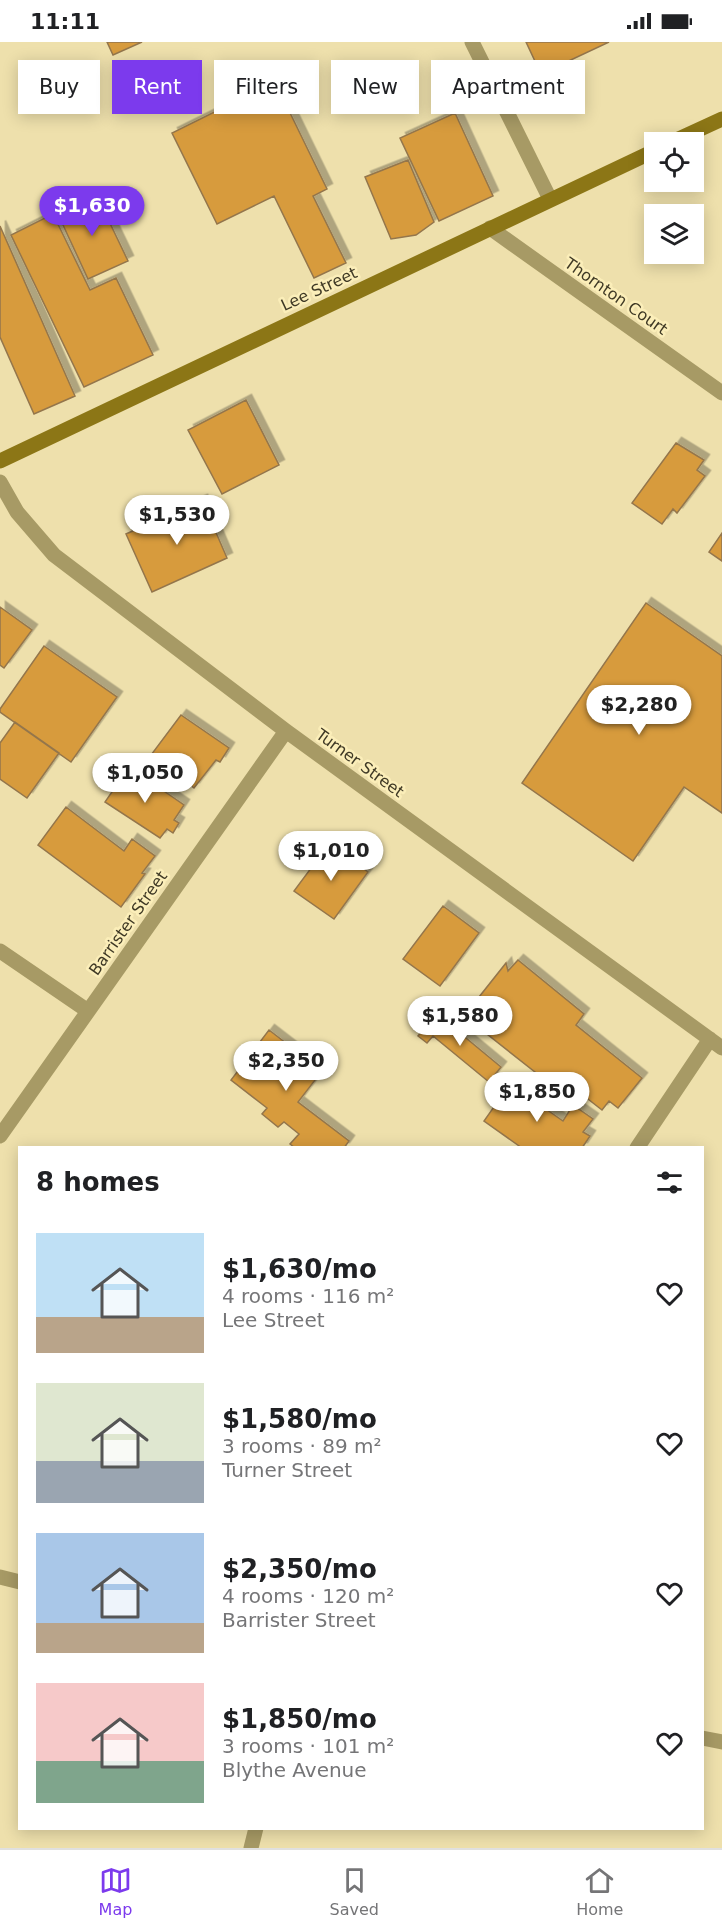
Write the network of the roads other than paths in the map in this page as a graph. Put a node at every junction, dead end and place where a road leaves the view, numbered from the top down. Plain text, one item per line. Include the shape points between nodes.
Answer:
1 (472, 42) edge
2 (722, 119) edge
3 (694, 132) edge
4 (644, 156) edge
5 (550, 200) junction
6 (490, 228) junction
7 (722, 393) edge
8 (0, 461) edge
9 (0, 482) edge
10 (286, 731) junction
11 (0, 951) edge
12 (88, 1011) junction
13 (716, 1043) edge
14 (0, 1136) edge
15 (639, 1146) edge
16 (0, 1577) edge
17 (18, 1582) edge
18 (704, 1738) edge
19 (722, 1742) edge
20 (256, 1830) edge
21 (251, 1848) edge

1 - 5 street
2 - 3 street
4 - 5 street, Lee Street
5 - 6 street, Lee Street
6 - 7 street, Thornton Court
6 - 8 street, Lee Street
9 - 10 street, Turner Street via 17,512 54,555
10 - 12 street, Barrister Street
10 - 13 street, Turner Street
11 - 12 street
12 - 14 street, Barrister Street
13 - 15 street
16 - 17 street
18 - 19 street
20 - 21 street

